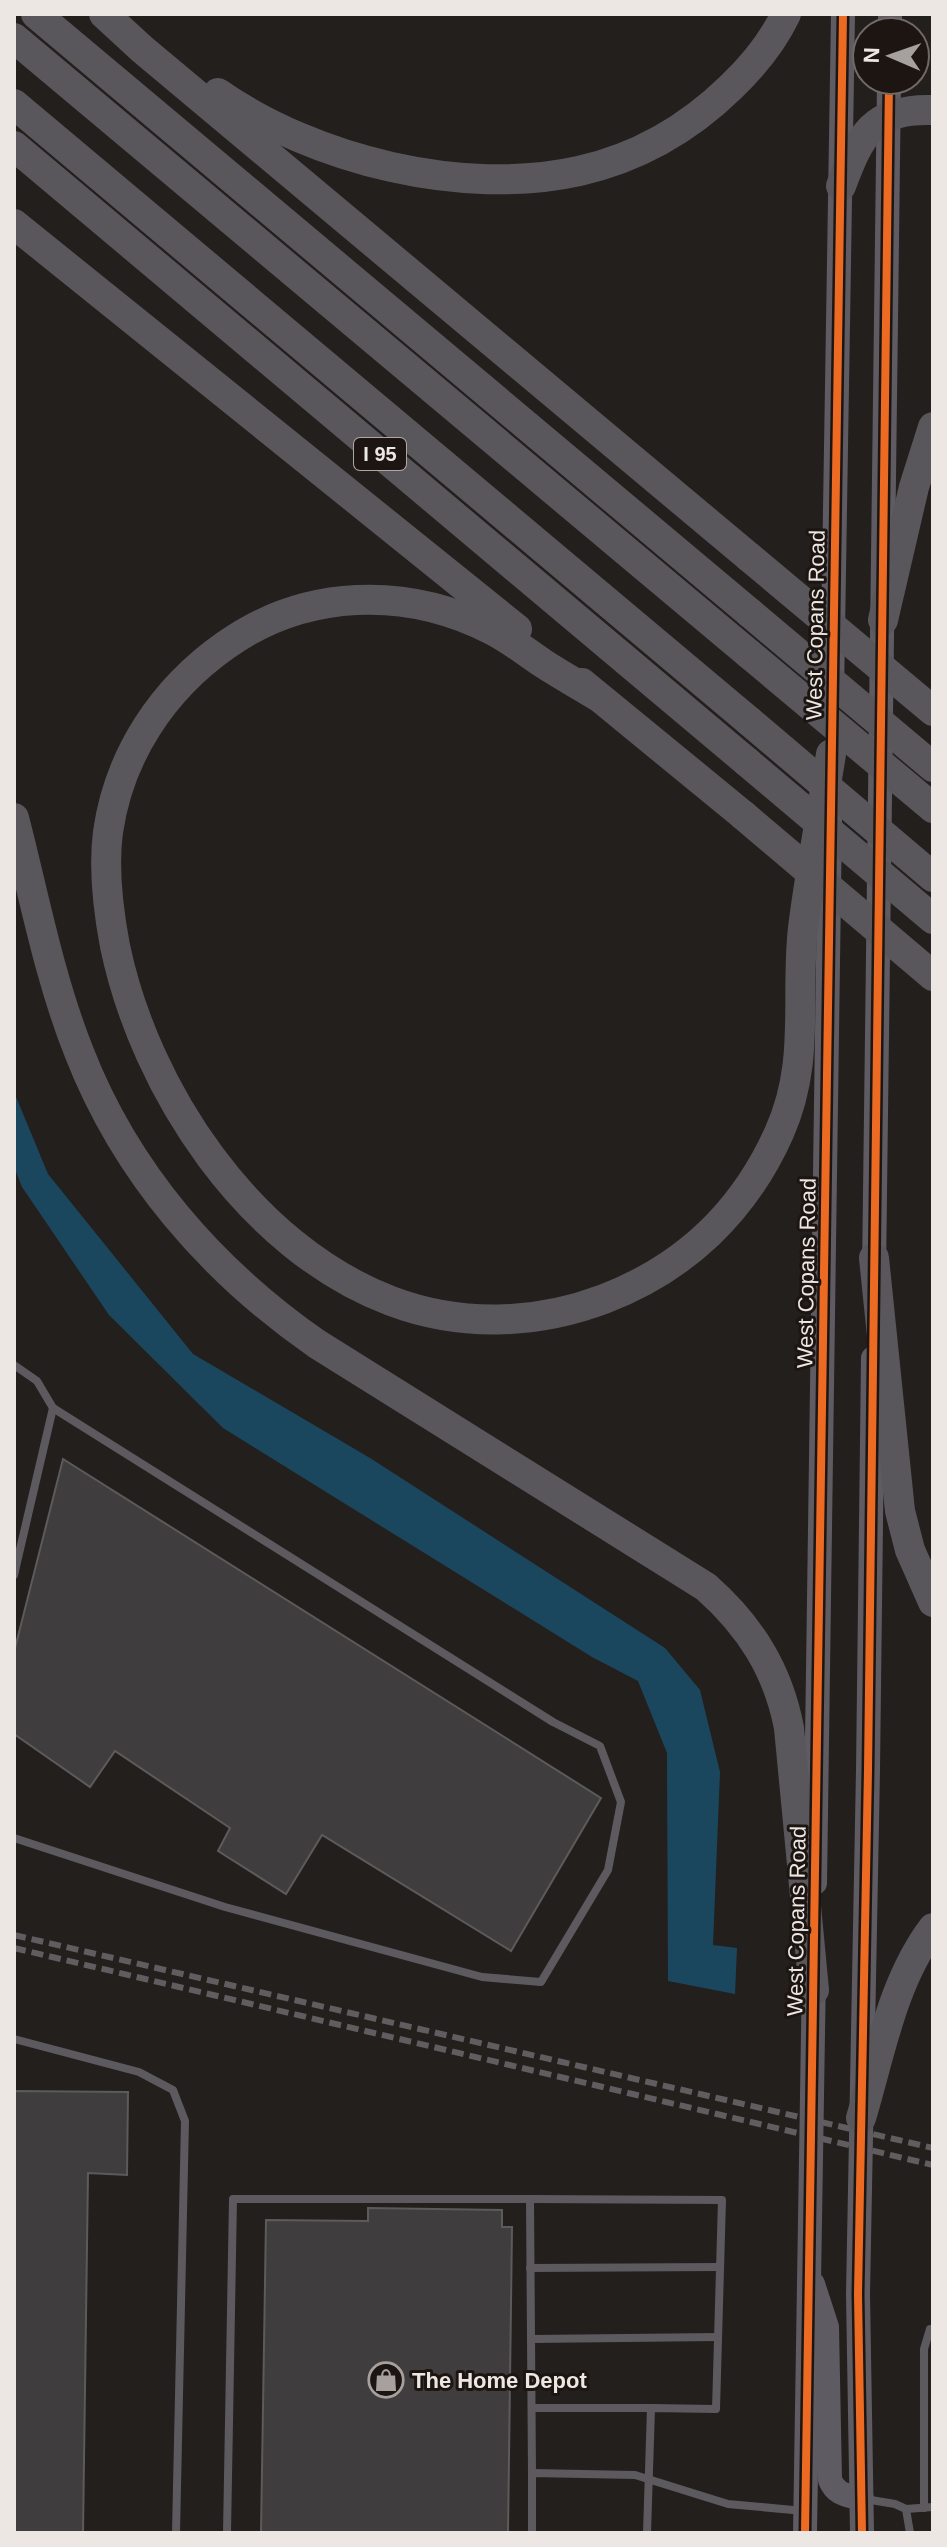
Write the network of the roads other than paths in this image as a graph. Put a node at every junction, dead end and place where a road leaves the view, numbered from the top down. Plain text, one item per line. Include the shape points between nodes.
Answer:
1 (36, 14) edge
2 (104, 14) edge
3 (113, 14) edge
4 (786, 14) edge
5 (843, 14) edge
6 (14, 38) edge
7 (889, 96) edge
8 (14, 104) edge
9 (933, 110) edge
10 (889, 115) junction
11 (14, 146) edge
12 (841, 186) junction
13 (14, 224) edge
14 (933, 427) edge
15 (883, 620) junction
16 (597, 696) junction
17 (933, 711) edge
18 (831, 754) junction
19 (933, 767) edge
20 (933, 808) edge
21 (14, 818) edge
22 (933, 877) edge
23 (933, 919) edge
24 (933, 976) edge
25 (874, 1258) junction
26 (14, 1365) edge
27 (53, 1408) junction
28 (14, 1575) edge
29 (933, 1602) edge
30 (14, 1838) edge
31 (933, 1928) edge
32 (814, 1990) junction
33 (14, 2039) edge
34 (861, 2118) junction
35 (530, 2199) junction
36 (720, 2267) junction
37 (530, 2268) junction
38 (808, 2271) junction
39 (933, 2329) edge
40 (718, 2337) junction
41 (531, 2339) junction
42 (532, 2408) junction
43 (651, 2408) junction
44 (532, 2473) junction
45 (648, 2480) junction
46 (862, 2499) junction
47 (928, 2507) edge
48 (906, 2509) junction
49 (805, 2522) edge
50 (176, 2533) edge
51 (227, 2533) edge
52 (532, 2533) edge
53 (647, 2533) edge
54 (821, 2533) edge
55 (862, 2533) edge
56 (910, 2533) edge

1 - 19 highway, bridge
2 - 17 highway, bridge
3 - 4 highway via 227,99 316,143 402,168 504,178 579,171 665,137 738,80
5 - 12 main road, West Copans Road
6 - 20 highway, bridge
7 - 10 main road
8 - 22 highway, bridge
9 - 10 highway
10 - 12 highway via 861,139
10 - 15 main road
11 - 23 highway, I 95, bridge
12 - 18 main road, West Copans Road
13 - 16 highway
14 - 15 highway
15 - 25 main road
16 - 18 highway via 493,630 432,606 336,600 258,626 196,667 149,724 118,790 106,856 112,930 132,1008 172,1098 224,1174 295,1244 343,1278 417,1309 520,1319 593,1303 665,1270 704,1240 739,1202 781,1129 796,1079 802,932
16 - 24 highway, bridge
18 - 32 main road, West Copans Road
21 - 32 highway via 67,1020 92,1083 142,1172 213,1259 317,1344 697,1581 750,1632 780,1689 789,1728
25 - 29 highway via 900,1511
25 - 34 main road
26 - 27 lane via 37,1381
27 - 28 lane
27 - 30 lane via 553,1722 600,1746 621,1802 608,1870 541,1982 482,1977 225,1907
31 - 34 highway via 897,1997
32 - 38 main road, West Copans Road
33 - 50 lane via 139,2072 173,2090 185,2121
34 - 46 main road
35 - 36 lane via 722,2200
35 - 37 lane
35 - 51 lane via 233,2199
36 - 37 lane
36 - 40 lane
37 - 41 lane
38 - 46 main road via 827,2327 830,2480 841,2494
38 - 49 main road, West Copans Road
39 - 47 lane via 924,2349
40 - 41 lane
40 - 43 lane via 716,2409
41 - 42 lane
42 - 43 lane
42 - 44 lane
43 - 45 lane
44 - 45 lane via 635,2475
44 - 52 lane
45 - 49 lane
45 - 53 lane
46 - 48 lane
46 - 55 main road
47 - 48 lane
48 - 56 lane
49 - 54 main road

